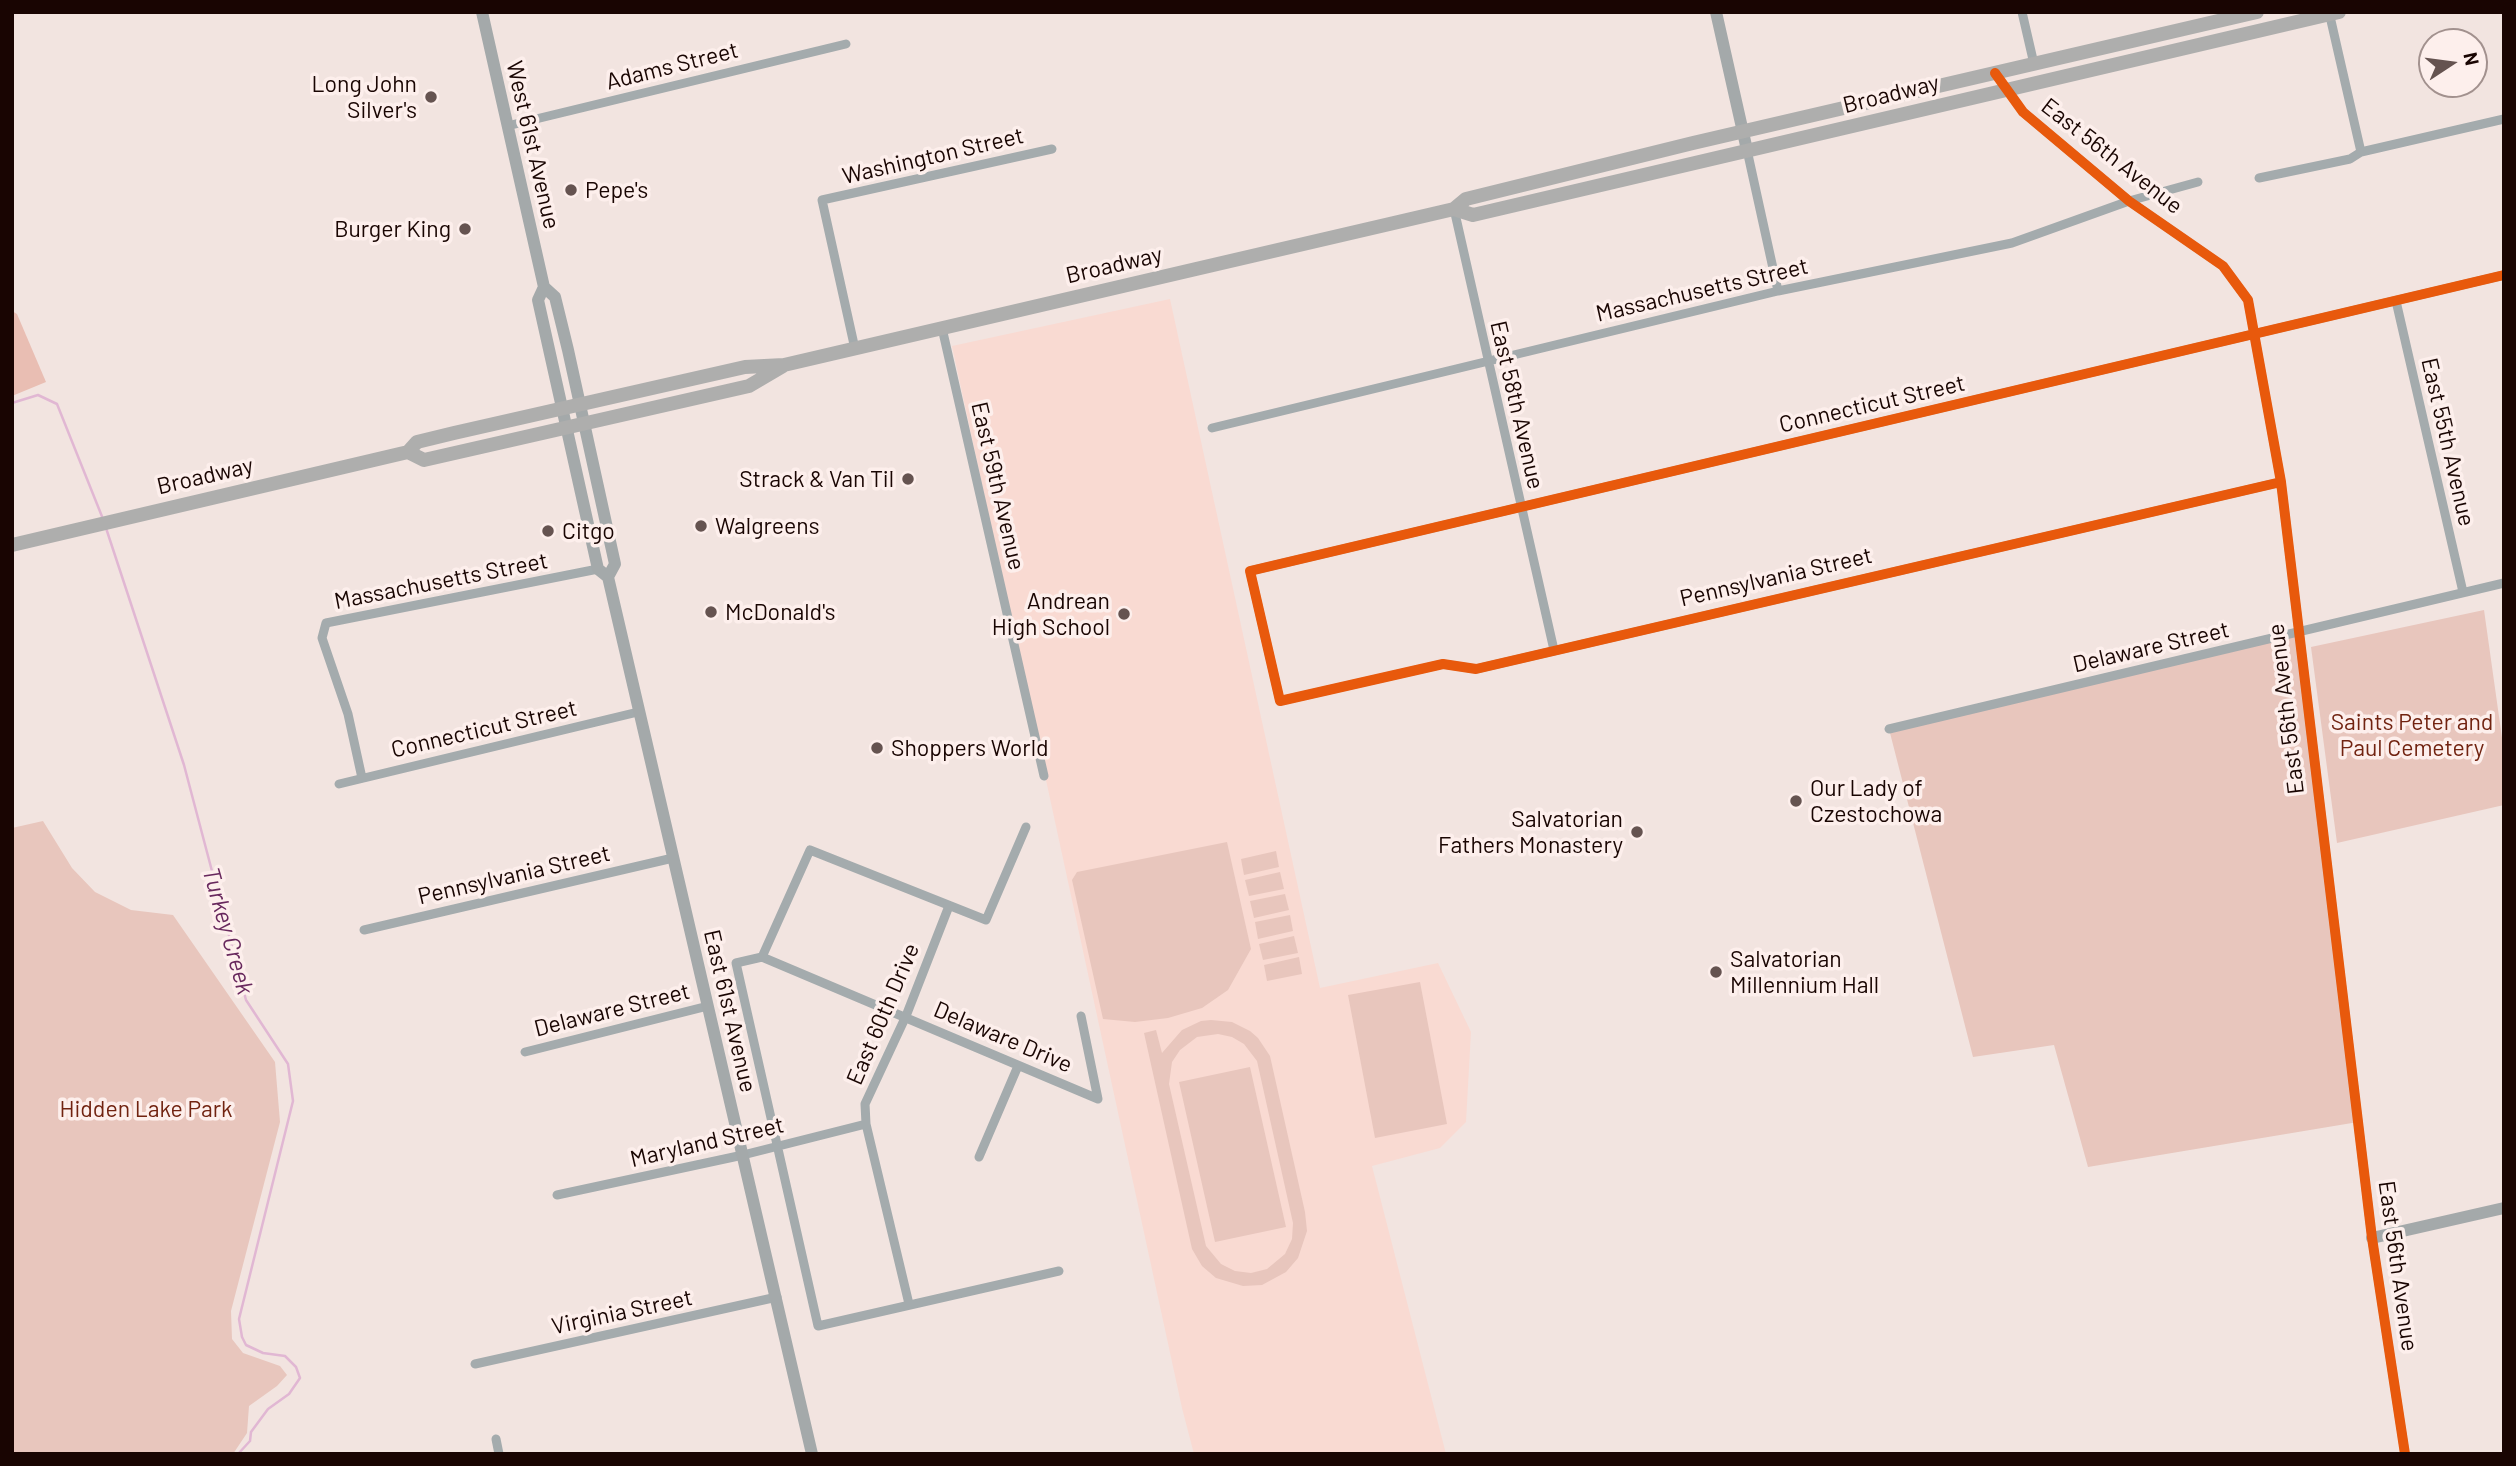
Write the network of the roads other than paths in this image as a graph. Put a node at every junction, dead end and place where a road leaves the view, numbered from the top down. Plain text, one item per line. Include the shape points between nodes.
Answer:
1 (482, 12) edge
2 (1716, 12) edge
3 (2022, 12) edge
4 (2257, 12) edge
5 (2333, 13) edge
6 (846, 44) dead end
7 (2034, 64) junction
8 (1995, 73) junction
9 (2005, 89) junction
10 (2504, 119) edge
11 (508, 126) junction
12 (1743, 132) junction
13 (1052, 149) dead end
14 (1747, 150) junction
15 (2361, 152) junction
16 (2259, 178) dead end
17 (2198, 182) dead end
18 (2129, 201) junction
19 (1454, 209) junction
20 (2504, 275) edge
21 (544, 287) junction
22 (1778, 291) junction
23 (2396, 301) junction
24 (942, 328) junction
25 (2256, 335) junction
26 (855, 349) junction
27 (1487, 360) junction
28 (784, 365) junction
29 (579, 405) junction
30 (562, 408) junction
31 (583, 423) junction
32 (566, 427) junction
33 (1212, 428) dead end
34 (408, 452) junction
35 (2281, 482) junction
36 (1520, 508) junction
37 (12, 545) edge
38 (603, 573) junction
39 (2504, 583) edge
40 (2463, 592) junction
41 (2298, 632) junction
42 (1554, 650) junction
43 (1280, 701) joint
44 (638, 712) junction
45 (1889, 729) dead end
46 (1044, 776) dead end
47 (362, 778) junction
48 (339, 784) dead end
49 (1026, 827) dead end
50 (673, 858) junction
51 (949, 906) junction
52 (363, 930) dead end
53 (762, 957) junction
54 (708, 1006) junction
55 (905, 1016) junction
56 (1080, 1016) dead end
57 (525, 1052) dead end
58 (1018, 1066) junction
59 (866, 1124) junction
60 (777, 1146) junction
61 (743, 1154) junction
62 (979, 1157) dead end
63 (557, 1195) dead end
64 (2504, 1208) edge
65 (2372, 1238) junction
66 (1059, 1270) dead end
67 (776, 1297) junction
68 (909, 1304) junction
69 (475, 1364) dead end
70 (496, 1439) dead end
71 (499, 1454) edge
72 (812, 1454) edge
73 (2405, 1454) edge

1 - 11 main road, West 61st Avenue
2 - 12 main road
3 - 7 street
4 - 7 main road, Broadway
5 - 9 main road, Broadway
5 - 15 street
6 - 11 street, Adams Street
7 - 8 main road, Broadway
8 - 9 street, East 56th Avenue
8 - 12 main road, Broadway
9 - 14 main road, Broadway
9 - 18 street, East 56th Avenue via 2023,112
10 - 15 street
11 - 21 main road, West 61st Avenue
12 - 14 main road
12 - 19 main road, Broadway via 1466,200
13 - 26 street, Washington Street via 822,200
14 - 19 main road, Broadway via 1473,215
14 - 22 street
15 - 16 street via 2350,159
17 - 18 street, Massachusetts Street
18 - 22 street, Massachusetts Street via 2012,243
18 - 25 street, East 56th Avenue via 2223,266 2248,300
19 - 24 main road, Broadway
19 - 27 street, East 58th Avenue
20 - 23 street, Connecticut Street
21 - 29 main road, West 61st Avenue via 555,297
21 - 30 main road, West 61st Avenue via 538,300
22 - 27 street, Massachusetts Street
23 - 25 street, Connecticut Street
23 - 40 street, East 55th Avenue
24 - 26 main road, Broadway
24 - 46 street, East 59th Avenue
25 - 35 street, East 56th Avenue
25 - 36 street, Connecticut Street
26 - 28 main road, Broadway
27 - 33 street, Massachusetts Street
27 - 36 street, East 58th Avenue
28 - 29 main road, Broadway via 746,367
28 - 31 main road, Broadway via 749,386
29 - 30 main road, Broadway
29 - 31 main road, East 61st Avenue
30 - 32 main road, West 61st Avenue
30 - 34 main road, Broadway via 417,442
31 - 32 main road, Broadway
31 - 38 main road, East 61st Avenue via 615,564
32 - 34 main road, Broadway via 424,460
32 - 38 main road, East 61st Avenue
34 - 37 main road, Broadway
35 - 41 street, East 56th Avenue
35 - 42 street, Pennsylvania Street
36 - 42 street, East 58th Avenue
36 - 43 street, Connecticut Street via 1250,571
38 - 44 main road, East 61st Avenue
38 - 47 street, Massachusetts Street via 326,623 322,638 348,714
39 - 40 street, Delaware Street
40 - 41 street, Delaware Street
41 - 45 street, Delaware Street
41 - 65 street, East 56th Avenue
42 - 43 street, Pennsylvania Street via 1476,669 1443,664
44 - 47 street, Connecticut Street
44 - 50 main road, East 61st Avenue
47 - 48 street, Connecticut Street
49 - 51 street via 986,920
50 - 52 street, Pennsylvania Street
50 - 54 main road, East 61st Avenue
51 - 53 street via 810,850
51 - 55 street, East 60th Drive
53 - 55 street, Delaware Drive
53 - 60 street via 736,963
54 - 57 street, Delaware Street
54 - 61 main road, East 61st Avenue
55 - 58 street, Delaware Drive
55 - 59 street, East 60th Drive via 865,1104
56 - 58 street, Delaware Drive via 1098,1099
58 - 62 street
59 - 60 street, Maryland Street
59 - 68 street, East 60th Drive
60 - 61 street, Maryland Street
60 - 68 street via 818,1326
61 - 63 street, Maryland Street
61 - 67 main road, East 61st Avenue
64 - 65 main road
65 - 73 street, East 56th Avenue
66 - 68 street
67 - 69 street, Virginia Street
67 - 72 main road, East 61st Avenue
70 - 71 street

